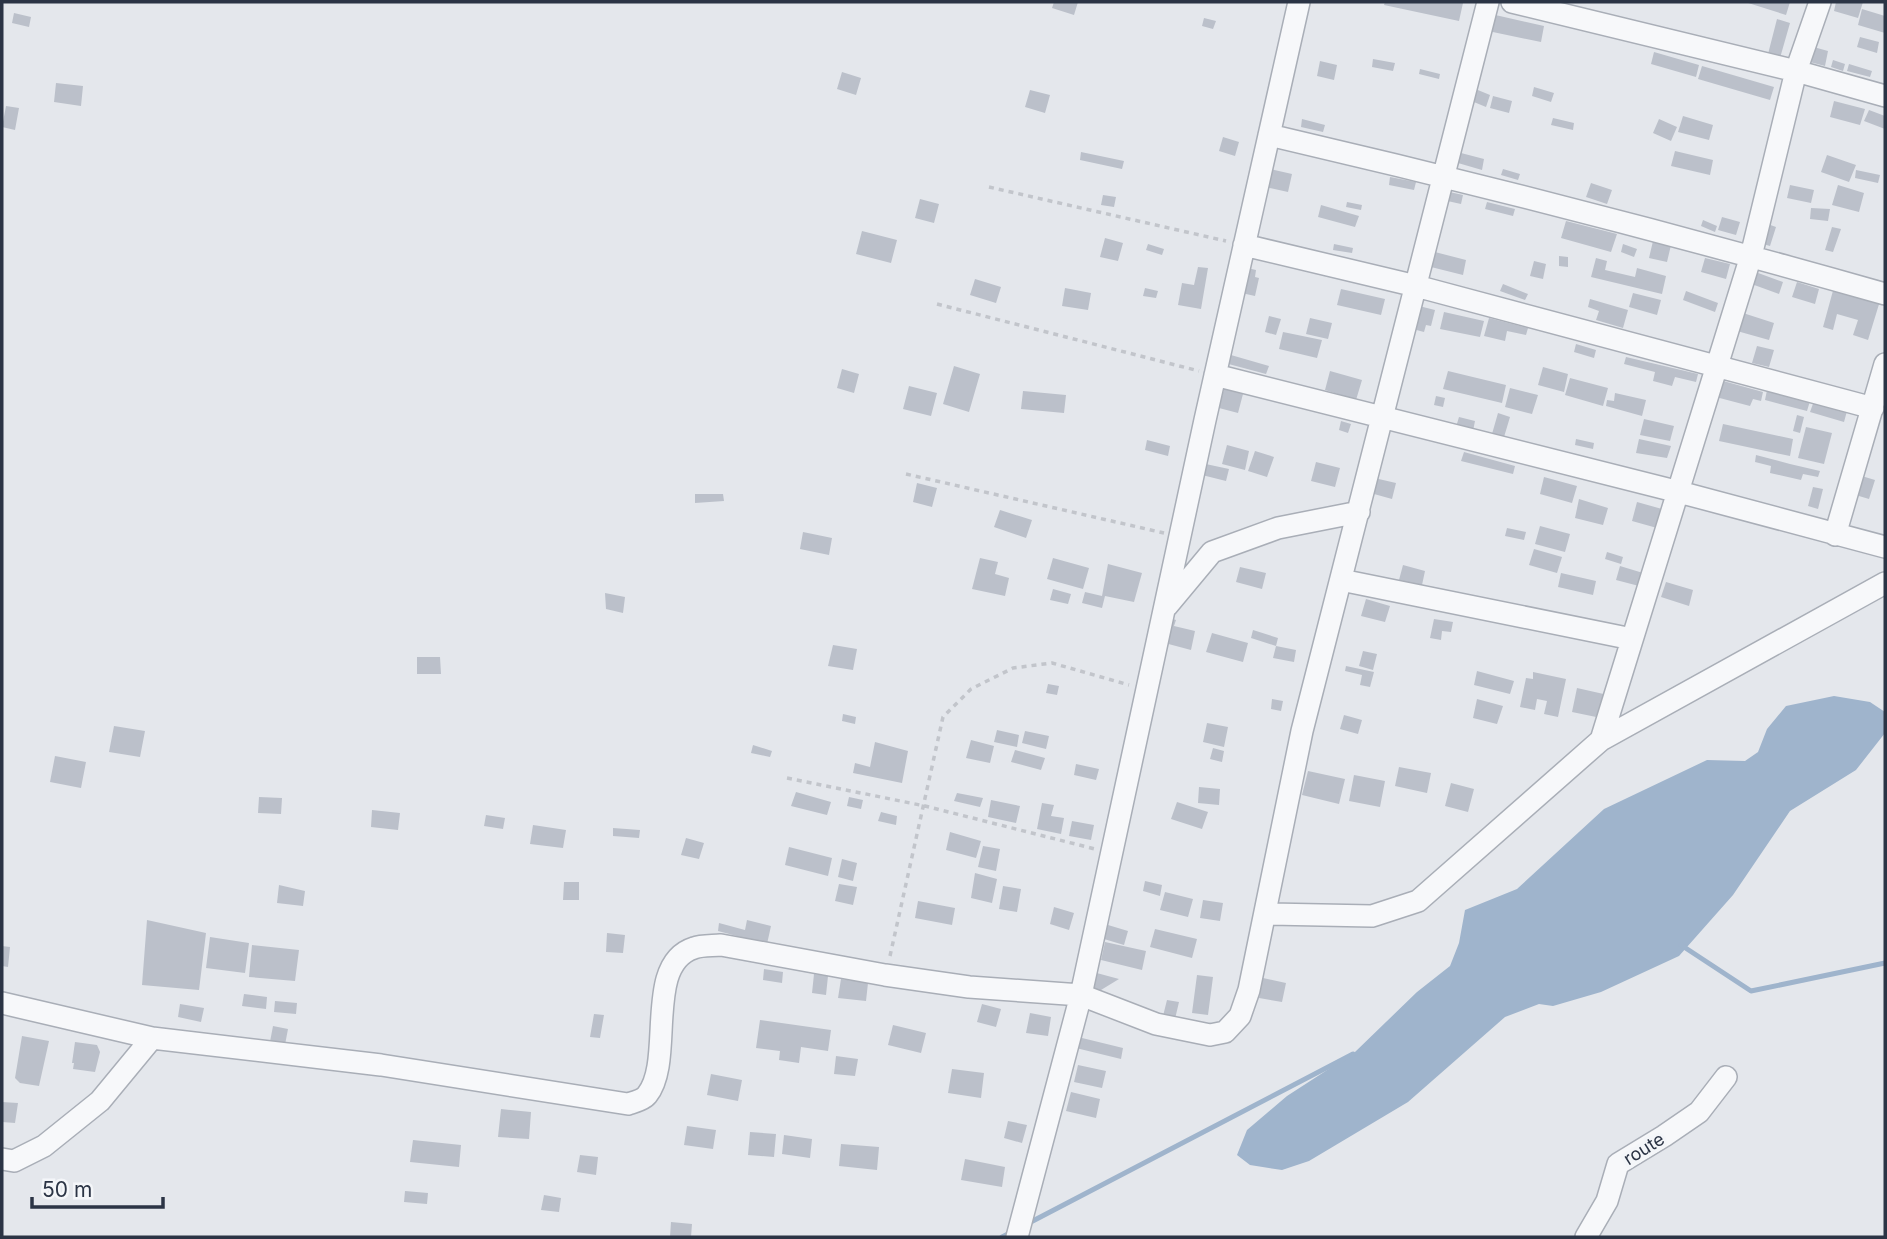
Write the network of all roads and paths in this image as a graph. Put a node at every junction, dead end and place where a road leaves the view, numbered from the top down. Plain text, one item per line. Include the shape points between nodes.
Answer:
1 (1299, 2) edge
2 (1488, 2) edge
3 (1512, 2) edge
4 (1820, 2) edge
5 (1796, 71) junction
6 (1885, 96) edge
7 (1269, 135) junction
8 (1444, 176) junction
9 (989, 187) dead end
10 (1244, 245) junction
11 (1751, 256) junction
12 (1416, 286) junction
13 (1885, 294) edge
14 (937, 304) dead end
15 (1885, 364) edge
16 (1717, 365) junction
17 (1215, 375) junction
18 (1872, 408) junction
19 (1382, 418) junction
20 (906, 474) dead end
21 (1679, 492) junction
22 (1359, 512) junction
23 (1835, 535) junction
24 (1180, 537) junction
25 (1885, 547) edge
26 (1341, 580) junction
27 (1885, 583) edge
28 (1164, 610) junction
29 (1632, 639) junction
30 (1147, 690) junction
31 (1601, 740) junction
32 (787, 778) dead end
33 (925, 806) junction
34 (1112, 853) junction
35 (1266, 914) junction
36 (886, 975) junction
37 (1081, 995) junction
38 (2, 1003) edge
39 (152, 1038) junction
40 (1726, 1077) dead end
41 (2, 1159) edge
42 (1017, 1237) edge
43 (1586, 1237) edge

1 - 7 street
2 - 8 street
3 - 5 street
4 - 5 street
5 - 6 street
5 - 11 street
7 - 8 street
7 - 10 street
8 - 11 street
8 - 12 street
9 - 10 path
10 - 12 street
10 - 17 street
11 - 13 street
11 - 16 street
12 - 16 street
12 - 19 street
14 - 17 path
15 - 18 street
16 - 18 street
16 - 21 street
17 - 19 street
17 - 24 street
18 - 23 street
19 - 21 street
19 - 22 street
20 - 24 path
21 - 23 street
21 - 29 street
22 - 26 street
22 - 28 street via 1278,528 1212,552
23 - 25 street
24 - 28 street
26 - 29 street
26 - 35 street via 1302,731
27 - 31 street
28 - 30 street
29 - 31 street
30 - 33 path via 1052,663 1013,668 971,689 943,718
30 - 34 street
31 - 35 street via 1418,901 1372,916
32 - 33 path
33 - 34 path
33 - 36 path
34 - 37 street
35 - 37 street via 1240,1016 1225,1032 1210,1035 1156,1024
36 - 37 street via 970,988
36 - 39 street via 721,945 693,948 678,958 668,973 655,1081 646,1097 628,1104 381,1065
37 - 42 street
38 - 39 street
39 - 41 street via 100,1101 44,1146 15,1161
40 - 43 street, route via 1699,1112 1618,1164 1607,1201

